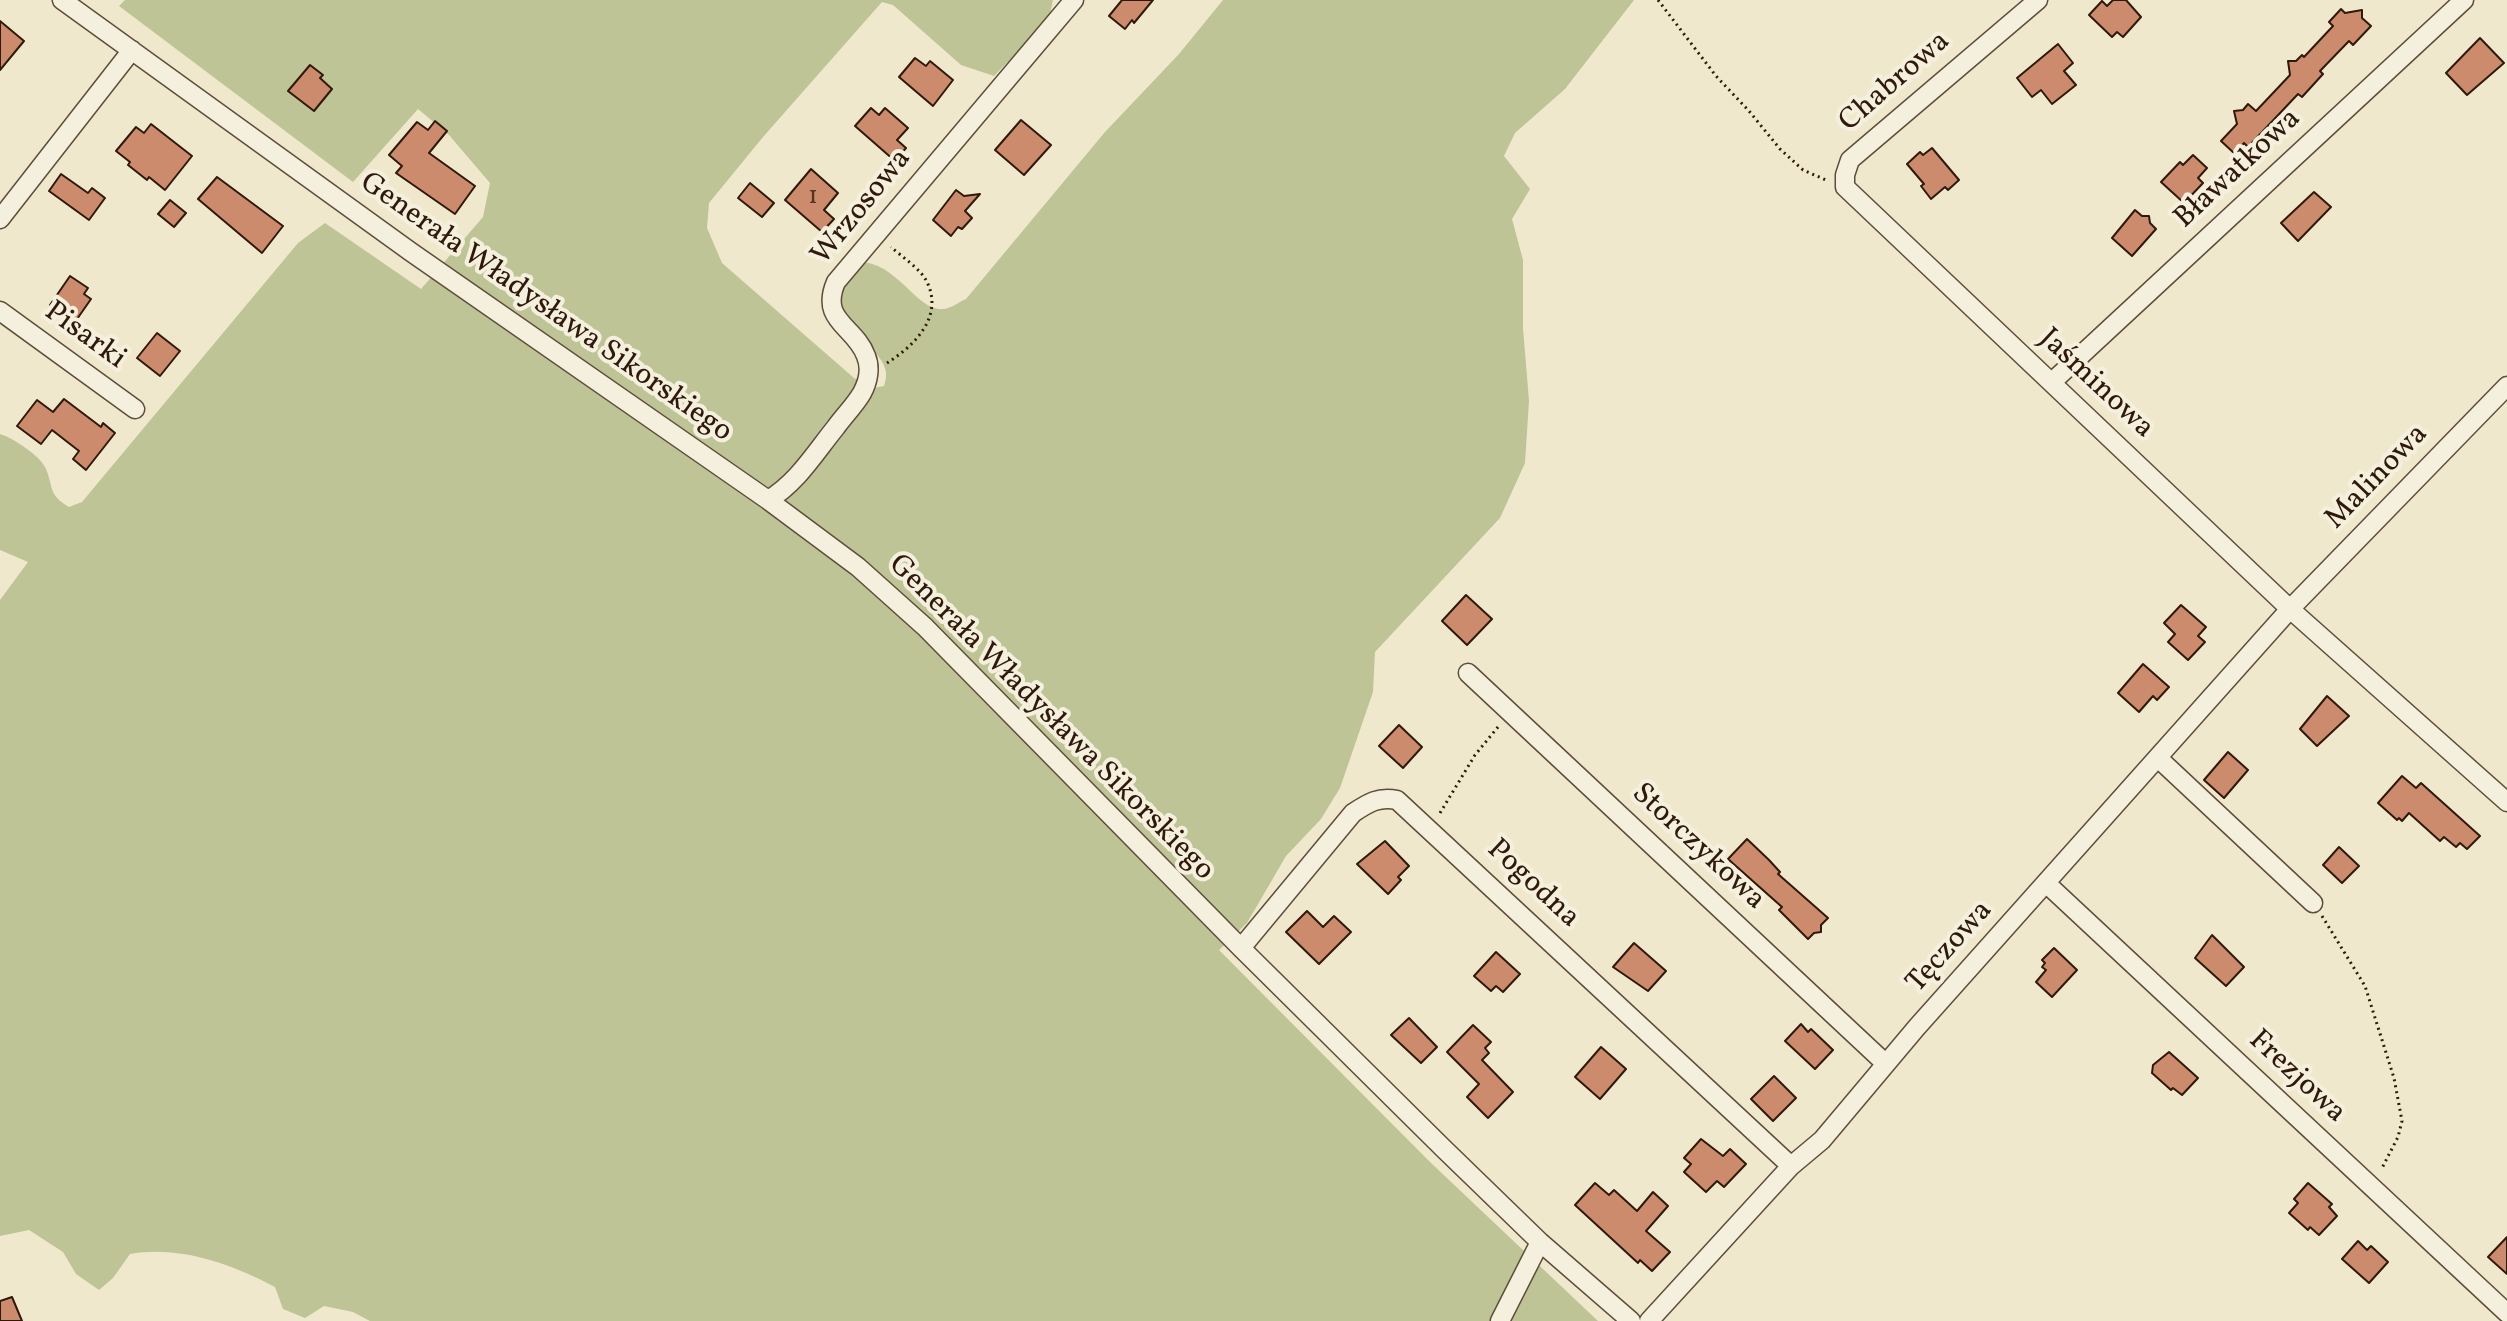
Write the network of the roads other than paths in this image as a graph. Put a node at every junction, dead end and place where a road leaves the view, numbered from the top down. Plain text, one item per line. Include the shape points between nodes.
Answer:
1 (62, 0) edge
2 (1074, 0) edge
3 (2038, 0) edge
4 (2464, 0) edge
5 (132, 50) junction
6 (1845, 187) joint
7 (0, 219) edge
8 (0, 311) edge
9 (2052, 382) junction
10 (2507, 386) edge
11 (135, 409) dead end
12 (768, 500) junction
13 (2290, 609) junction
14 (1468, 673) dead end
15 (2158, 758) junction
16 (2507, 802) edge
17 (2047, 884) junction
18 (2313, 903) road end
19 (1241, 948) junction
20 (1886, 1064) junction
21 (1791, 1166) junction
22 (1540, 1242) junction
23 (2507, 1313) edge
24 (1500, 1321) edge
25 (1631, 1321) edge
26 (1649, 1321) edge

1 - 5 street, Generała Władysława Sikorskiego
2 - 12 street, Wrzosowa via 836,282 830,295 833,313 866,355 869,373 863,392 807,465
3 - 6 street, Chabrowa via 1850,160
4 - 9 street, Bławatkowa
5 - 7 street
5 - 12 street, Generała Władysława Sikorskiego
6 - 9 street, Jaśminowa
8 - 11 street, Pisarki
9 - 13 street, Jaśminowa
10 - 13 street, Malinowa
12 - 19 street, Generała Władysława Sikorskiego via 858,567 925,627
13 - 15 street, Tęczowa
13 - 16 street, Jaśminowa
14 - 20 street, Storczykowa
15 - 17 street, Tęczowa
15 - 18 street
17 - 20 street, Tęczowa
17 - 23 street, Frezjowa
19 - 21 street, Pogodna via 1353,813 1370,801 1397,800
19 - 22 street, Generała Władysława Sikorskiego
20 - 21 street, Tęczowa via 1822,1140
21 - 26 street, Tęczowa
22 - 24 street
22 - 25 street, Generała Władysława Sikorskiego

